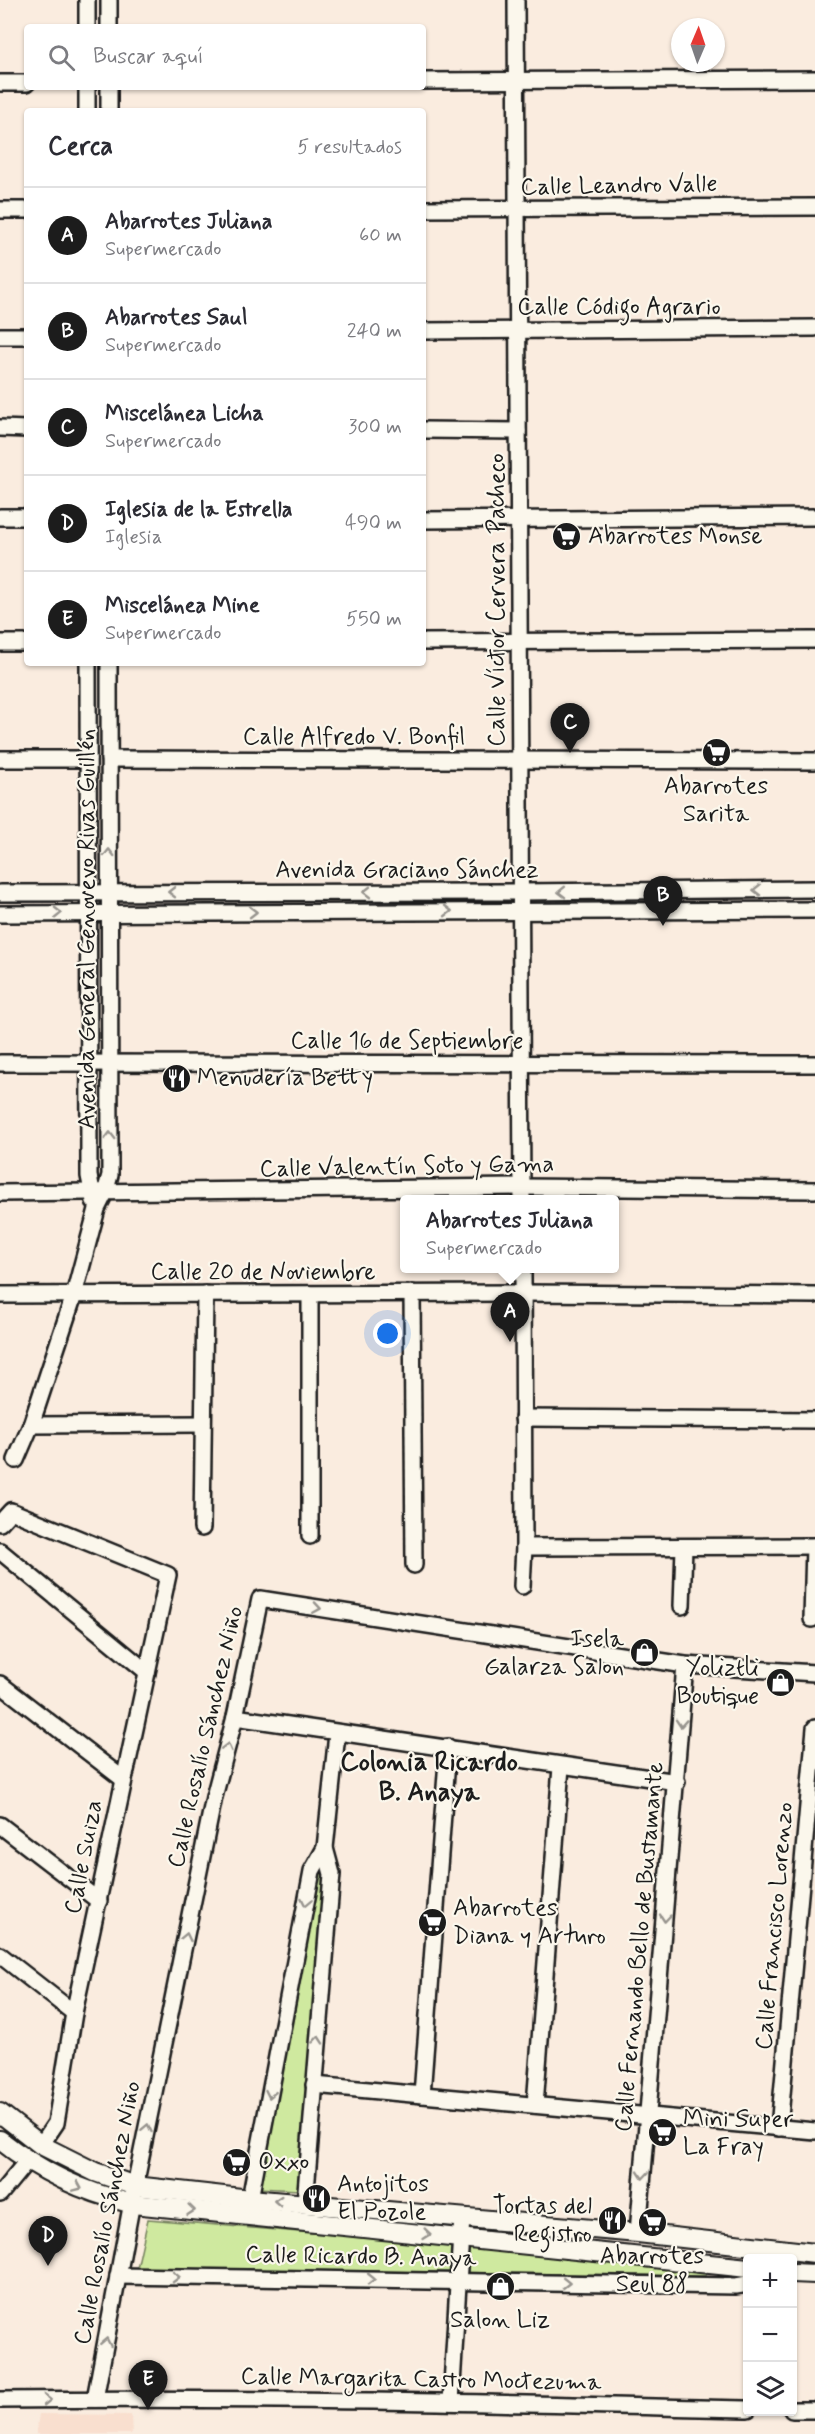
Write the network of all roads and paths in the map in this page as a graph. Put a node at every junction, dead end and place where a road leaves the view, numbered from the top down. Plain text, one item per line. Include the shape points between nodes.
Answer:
1 (87, 0) edge
2 (109, 0) edge
3 (516, 0) edge
4 (87, 24) edge
5 (109, 24) edge
6 (815, 79) edge
7 (516, 80) junction
8 (426, 81) edge
9 (0, 83) edge
10 (24, 83) edge
11 (87, 90) edge
12 (109, 90) edge
13 (87, 108) edge
14 (109, 108) edge
15 (815, 207) edge
16 (426, 209) edge
17 (0, 210) edge
18 (24, 210) edge
19 (517, 210) junction
20 (815, 328) edge
21 (518, 330) junction
22 (426, 331) edge
23 (0, 336) edge
24 (24, 336) edge
25 (0, 428) edge
26 (24, 429) edge
27 (426, 430) edge
28 (518, 431) junction
29 (0, 517) edge
30 (24, 517) edge
31 (815, 517) edge
32 (520, 519) junction
33 (426, 520) edge
34 (815, 640) edge
35 (519, 641) junction
36 (426, 642) edge
37 (24, 643) edge
38 (0, 644) edge
39 (88, 666) edge
40 (109, 666) edge
41 (0, 759) edge
42 (88, 759) junction
43 (109, 759) junction
44 (520, 760) junction
45 (815, 761) edge
46 (815, 889) edge
47 (88, 892) junction
48 (109, 892) junction
49 (521, 892) junction
50 (0, 893) edge
51 (815, 910) edge
52 (521, 911) junction
53 (88, 912) junction
54 (109, 912) junction
55 (0, 914) edge
56 (0, 1063) edge
57 (88, 1063) junction
58 (111, 1064) junction
59 (522, 1064) junction
60 (815, 1064) edge
61 (815, 1190) edge
62 (0, 1193) edge
63 (99, 1193) junction
64 (522, 1193) edge
65 (523, 1273) edge
66 (412, 1293) junction
67 (523, 1293) junction
68 (0, 1294) edge
69 (205, 1294) junction
70 (310, 1294) junction
71 (74, 1295) junction
72 (815, 1295) edge
73 (524, 1418) junction
74 (815, 1420) edge
75 (203, 1424) junction
76 (31, 1425) junction
77 (16, 1460) dead end
78 (2, 1520) edge
79 (202, 1528) dead end
80 (310, 1536) dead end
81 (814, 1546) edge
82 (524, 1547) junction
83 (684, 1547) junction
84 (0, 1551) edge
85 (414, 1565) dead end
86 (522, 1586) dead end
87 (682, 1606) dead end
88 (812, 1619) dead end
89 (685, 1665) junction
90 (147, 1672) junction
91 (815, 1673) edge
92 (0, 1684) edge
93 (235, 1717) junction
94 (815, 1728) edge
95 (337, 1734) junction
96 (448, 1747) junction
97 (561, 1767) junction
98 (123, 1779) junction
99 (677, 1782) junction
100 (0, 1825) edge
101 (325, 1848) junction
102 (99, 1901) junction
103 (0, 1954) edge
104 (74, 2013) junction
105 (314, 2085) junction
106 (422, 2095) junction
107 (535, 2105) junction
108 (0, 2113) edge
109 (649, 2116) junction
110 (779, 2128) junction
111 (815, 2131) edge
112 (0, 2140) edge
113 (41, 2145) junction
114 (27, 2161) junction
115 (135, 2186) junction
116 (0, 2194) edge
117 (250, 2199) junction
118 (305, 2203) junction
119 (133, 2204) junction
120 (462, 2217) junction
121 (638, 2234) junction
122 (461, 2237) junction
123 (815, 2253) edge
124 (743, 2268) edge
125 (797, 2272) edge
126 (815, 2274) edge
127 (118, 2277) junction
128 (459, 2280) junction
129 (743, 2285) edge
130 (94, 2399) junction
131 (0, 2400) edge
132 (451, 2402) junction
133 (743, 2409) edge
134 (797, 2410) edge
135 (815, 2410) edge

1 - 4 street
2 - 5 street
3 - 7 street, Calle Víctor Cervera Pacheco
6 - 7 street
7 - 8 street
7 - 19 street, Calle Víctor Cervera Pacheco
9 - 10 street
11 - 13 street
12 - 14 street
15 - 19 street, Calle Leandro Valle
16 - 19 street, Calle Leandro Valle
17 - 18 street
19 - 21 street, Calle Víctor Cervera Pacheco
20 - 21 street, Calle Código Agrario
21 - 22 street, Calle Código Agrario
21 - 28 street, Calle Víctor Cervera Pacheco
23 - 24 street
25 - 26 street
27 - 28 street
28 - 32 street, Calle Víctor Cervera Pacheco
29 - 30 street
31 - 32 street
32 - 33 street
32 - 35 street, Calle Víctor Cervera Pacheco
34 - 35 street
35 - 36 street
35 - 44 street, Calle Víctor Cervera Pacheco
37 - 38 street
39 - 42 street, Avenida General Genovevo Rivas Guillén
40 - 43 street, Avenida General Genovevo Rivas Guillén
41 - 42 street
42 - 47 street, Avenida General Genovevo Rivas Guillén
43 - 44 street, Calle Alfredo V. Bonfil
48 -> 43 street, Avenida General Genovevo Rivas Guillén
44 - 45 street, Calle Alfredo V. Bonfil
44 - 49 street, Calle Víctor Cervera Pacheco
46 -> 49 street, Avenida Graciano Sánchez
47 - 48 street, Avenida Graciano Sánchez
47 - 50 street, Avenida Graciano Sánchez
47 - 53 street, Avenida General Genovevo Rivas Guillén
49 -> 48 street, Avenida Graciano Sánchez
48 - 54 street, Avenida General Genovevo Rivas Guillén
49 - 52 street, Calle Víctor Cervera Pacheco
51 - 52 street, Avenida Graciano Sánchez
54 -> 52 street, Avenida Graciano Sánchez
52 - 59 street, Calle Víctor Cervera Pacheco
53 - 54 street, Avenida Graciano Sánchez
55 -> 53 street, Avenida Graciano Sánchez
53 - 57 street, Avenida General Genovevo Rivas Guillén
54 - 58 street, Avenida General Genovevo Rivas Guillén
56 - 57 street, Calle 16 de Septiembre
57 - 58 street, Calle 16 de Septiembre
57 - 63 street, Avenida General Genovevo Rivas Guillén via 89,1176
58 - 59 street, Calle 16 de Septiembre
63 -> 58 street, Avenida General Genovevo Rivas Guillén via 110,1175
59 - 60 street, Calle 16 de Septiembre
59 - 64 street, Calle Víctor Cervera Pacheco
61 - 64 street, Calle Valentín Soto y Gama
62 - 63 street, Calle Valentín Soto y Gama
63 - 64 street, Calle Valentín Soto y Gama
63 - 71 street
65 - 67 street
66 - 67 street, Calle 20 de Noviembre
66 - 70 street, Calle 20 de Noviembre
66 - 85 street
67 - 72 street, Calle 20 de Noviembre
67 - 73 street
68 - 71 street, Calle 20 de Noviembre
69 - 70 street, Calle 20 de Noviembre
69 - 71 street, Calle 20 de Noviembre
69 - 75 street
70 - 80 street
71 - 76 street
73 - 74 street
73 - 82 street
75 - 76 street
75 - 79 street
76 - 77 street
78 - 90 street, Calle Suiza via 11,1511 168,1575
81 - 83 street
81 - 88 street
82 - 83 street
82 - 86 street
83 - 87 street
84 - 90 street
89 - 91 street, Calle Rosalío Sánchez Niño
93 -> 89 street, Calle Rosalío Sánchez Niño via 260,1599
89 -> 99 street, Calle Fernando Bello de Bustamante
90 - 98 street, Calle Suiza
92 - 98 street
93 - 95 street
115 -> 93 street, Calle Rosalío Sánchez Niño via 214,1797
94 - 110 street, Calle Francisco Lorenzo
95 - 96 street
95 - 101 street
96 - 97 street
96 - 106 street
97 - 99 street
97 - 107 street
98 - 102 street, Calle Suiza
99 -> 109 street, Calle Fernando Bello de Bustamante
100 - 102 street
105 -> 101 street via 332,1874
101 -> 117 street via 312,1871
102 - 104 street, Calle Suiza
103 - 104 street
104 - 113 street, Calle Suiza via 56,2123
105 - 106 street
105 - 118 street
106 - 107 street
107 - 109 street
108 - 113 main road
109 - 110 street
109 -> 121 street, Calle Fernando Bello de Bustamante
110 - 111 street
112 - 114 main road
113 - 115 main road via 95,2172
114 - 116 street
114 -> 119 main road via 95,2194
115 - 117 main road
115 - 119 street, Calle Rosalío Sánchez Niño
118 -> 117 main road
118 - 120 main road
119 -> 122 main road
119 - 127 street, Calle Rosalío Sánchez Niño
120 - 121 main road
120 - 122 street
121 - 123 main road
122 - 124 main road
122 - 128 street
125 - 126 main road
127 -> 128 street, Calle Ricardo B. Anaya
130 -> 127 street, Calle Rosalío Sánchez Niño
128 -> 129 street, Calle Ricardo B. Anaya
128 - 132 street
131 -> 130 street, Calle Margarita Castro Moctezuma
130 - 132 street, Calle Margarita Castro Moctezuma
132 - 133 street, Calle Margarita Castro Moctezuma
134 - 135 street

